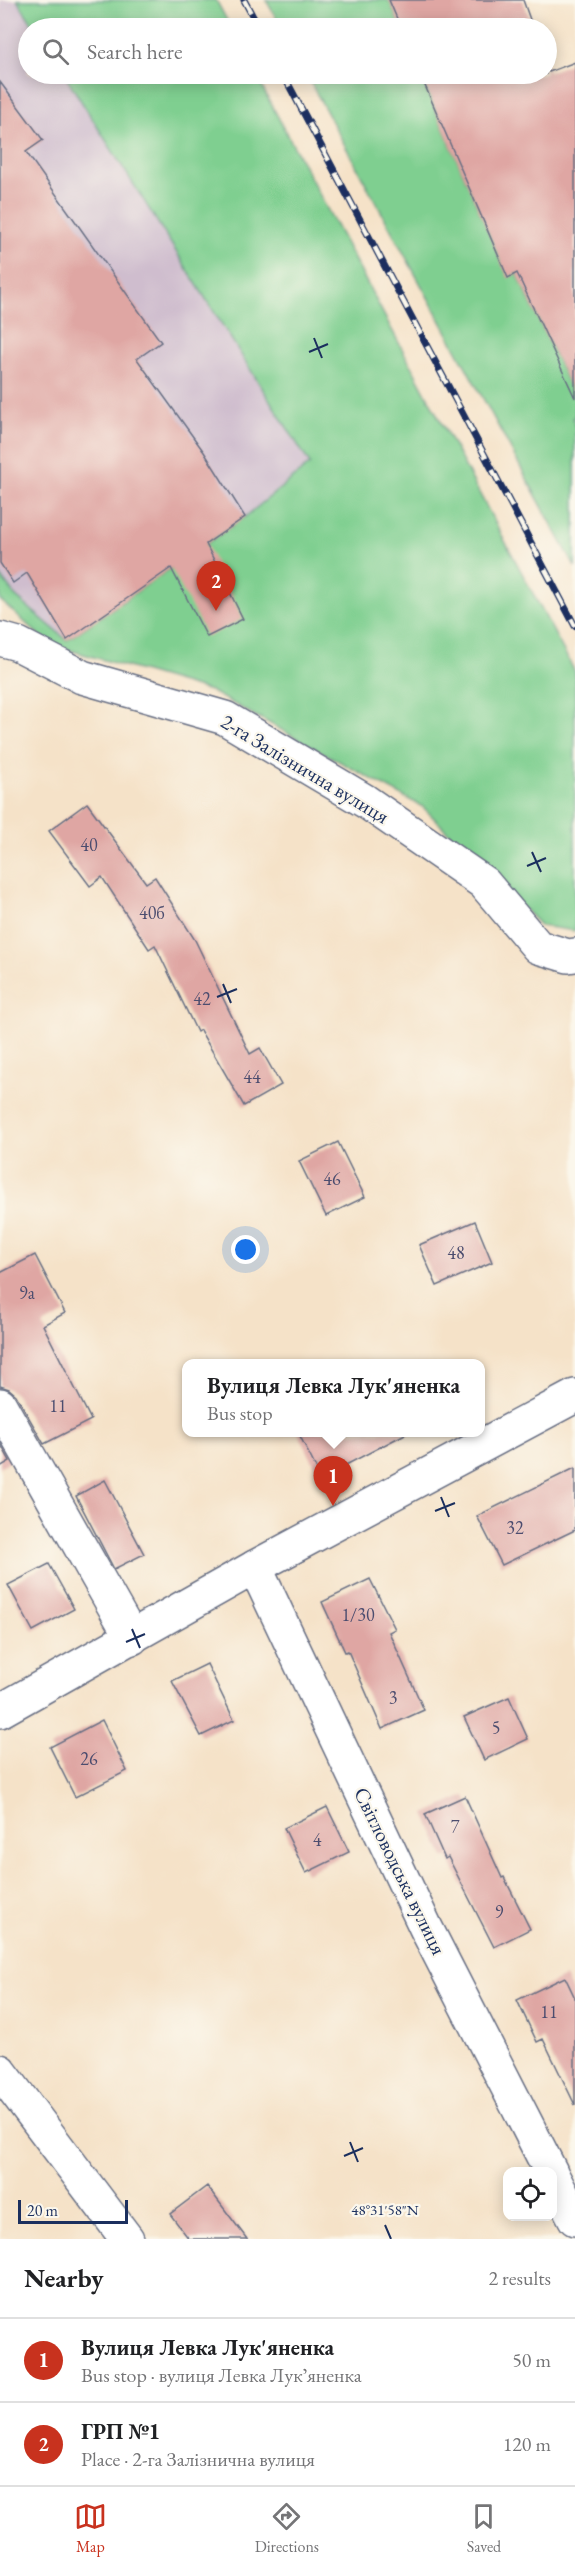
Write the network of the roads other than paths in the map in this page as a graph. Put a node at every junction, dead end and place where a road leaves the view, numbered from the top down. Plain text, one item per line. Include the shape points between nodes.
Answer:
1 (0, 639) edge
2 (575, 955) edge
3 (575, 1396) edge
4 (0, 1405) edge
5 (255, 1567) junction
6 (132, 1638) junction
7 (0, 1711) edge
8 (0, 2072) edge
9 (549, 2167) edge
10 (557, 2183) edge
11 (575, 2218) edge
12 (127, 2239) edge

1 - 2 street, 2-га Залізнична вулиця via 18,644 82,677 225,717 365,801 484,884 538,947
3 - 5 street
4 - 6 street
5 - 6 street
5 - 9 street, Світловодська вулиця via 426,1928
6 - 7 street
8 - 12 street
10 - 11 street, Світловодська вулиця

